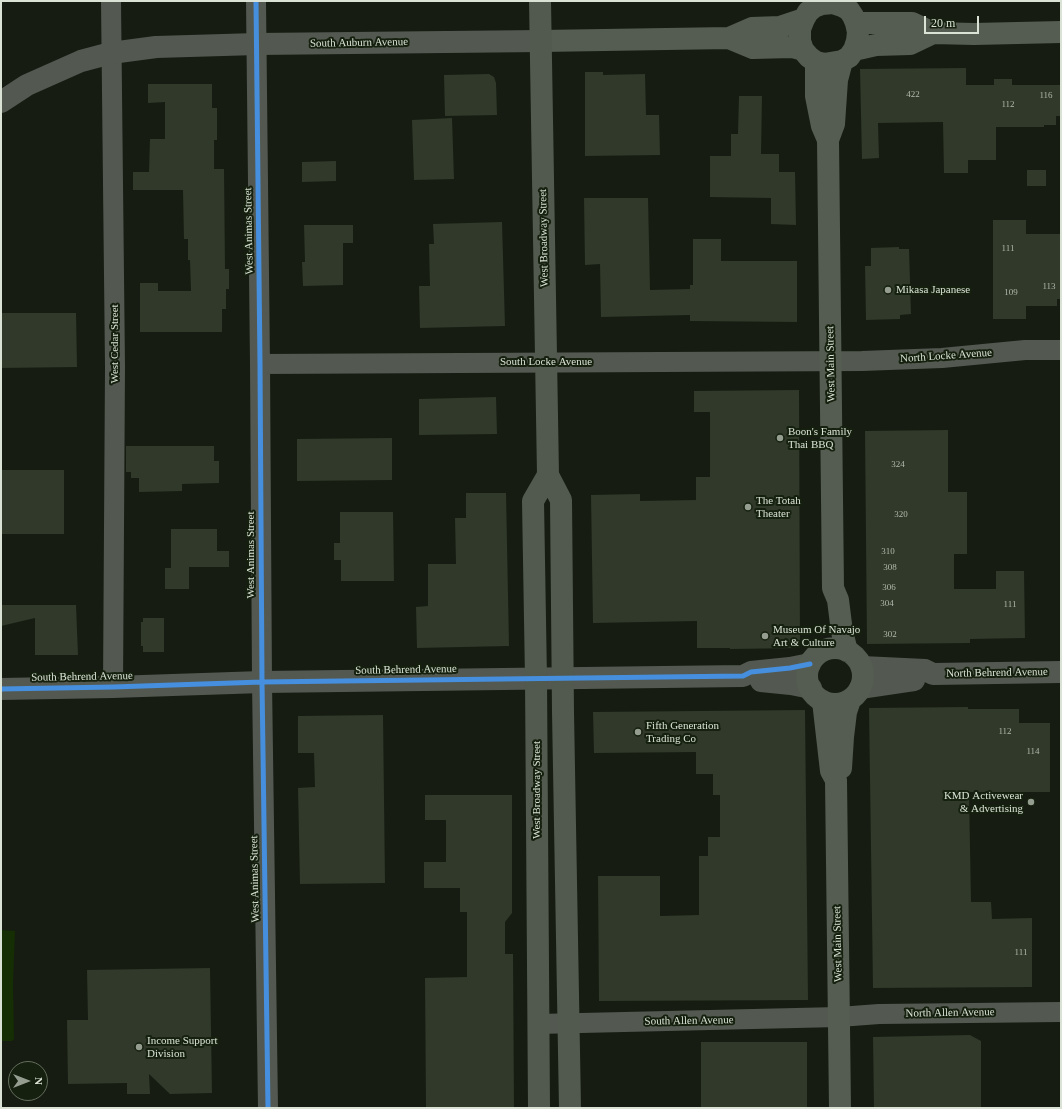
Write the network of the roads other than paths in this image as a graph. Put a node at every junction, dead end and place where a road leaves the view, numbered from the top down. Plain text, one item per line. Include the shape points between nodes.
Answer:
1 (110, 1) edge
2 (256, 1) edge
3 (540, 1) edge
4 (842, 3) edge
5 (811, 9) edge
6 (856, 23) junction
7 (1061, 32) edge
8 (932, 33) junction
9 (729, 38) junction
10 (541, 41) junction
11 (257, 44) junction
12 (111, 53) junction
13 (848, 55) junction
14 (810, 56) junction
15 (1, 102) edge
16 (828, 140) junction
17 (1061, 350) edge
18 (546, 362) junction
19 (831, 362) junction
20 (260, 364) junction
21 (548, 475) junction
22 (833, 588) junction
23 (847, 651) junction
24 (815, 658) junction
25 (1061, 672) edge
26 (743, 676) junction
27 (563, 678) junction
28 (536, 679) junction
29 (262, 682) junction
30 (857, 685) junction
31 (113, 687) junction
32 (1, 689) edge
33 (817, 695) junction
34 (836, 780) junction
35 (1061, 1012) edge
36 (839, 1017) junction
37 (568, 1023) junction
38 (538, 1024) junction
39 (268, 1108) edge
40 (539, 1108) edge
41 (570, 1108) edge
42 (840, 1108) edge

1 - 12 street, West Cedar Street
2 - 11 street, West Animas Street
3 - 10 main road, West Broadway Street
4 - 5 main road via 822,4
4 - 6 main road
5 - 9 main road, South Auburn Avenue via 780,27 752,28
5 - 14 main road via 800,29 800,41
6 - 8 main road via 912,23
6 - 13 main road via 858,32
7 - 8 main road
8 - 13 main road via 910,44 876,45
9 - 10 main road, South Auburn Avenue
9 - 14 main road, South Auburn Avenue via 753,48 792,47
10 - 11 street, South Auburn Avenue
10 - 18 main road, West Broadway Street
11 - 12 street, South Auburn Avenue via 156,47
11 - 20 street, West Animas Street
12 - 15 street, South Auburn Avenue via 68,66 27,85
12 - 31 street, West Cedar Street via 115,367
13 - 14 main road via 824,64
13 - 16 main road, West Main Street via 837,80 834,124
14 - 16 main road, West Main Street via 822,126
16 - 19 main road, West Main Street
17 - 19 street, North Locke Avenue
18 - 19 street, South Locke Avenue
18 - 20 street, South Locke Avenue
18 - 21 main road, West Broadway Street
19 - 22 main road, West Main Street
20 - 29 street, West Animas Street
21 - 27 main road, West Broadway Street via 562,500
21 - 28 main road, West Broadway Street via 533,501
22 - 23 main road, West Main Street via 838,600
22 - 24 main road, West Main Street via 829,601 827,635
23 - 24 main road via 834,648
23 - 30 main road via 858,661
24 - 26 street, South Behrend Avenue via 790,668 751,672
24 - 33 main road via 808,672 808,680
25 - 30 street, North Behrend Avenue via 934,674 925,670
26 - 27 street, South Behrend Avenue
26 - 33 street, South Behrend Avenue via 751,680 791,684
27 - 28 street, South Behrend Avenue
27 - 37 main road, West Broadway Street
28 - 29 street, South Behrend Avenue
28 - 38 main road, West Broadway Street
29 - 31 street, South Behrend Avenue
29 - 39 street, West Animas Street
30 - 33 main road via 837,704
30 - 34 main road, West Main Street via 846,712 841,771
31 - 32 street, South Behrend Avenue
33 - 34 main road, West Main Street via 831,771
34 - 36 main road, West Main Street
35 - 36 street, North Allen Avenue via 879,1014
36 - 37 street, South Allen Avenue
36 - 42 main road, West Main Street
37 - 38 street, South Allen Avenue
37 - 41 main road, West Broadway Street
38 - 40 main road, West Broadway Street

